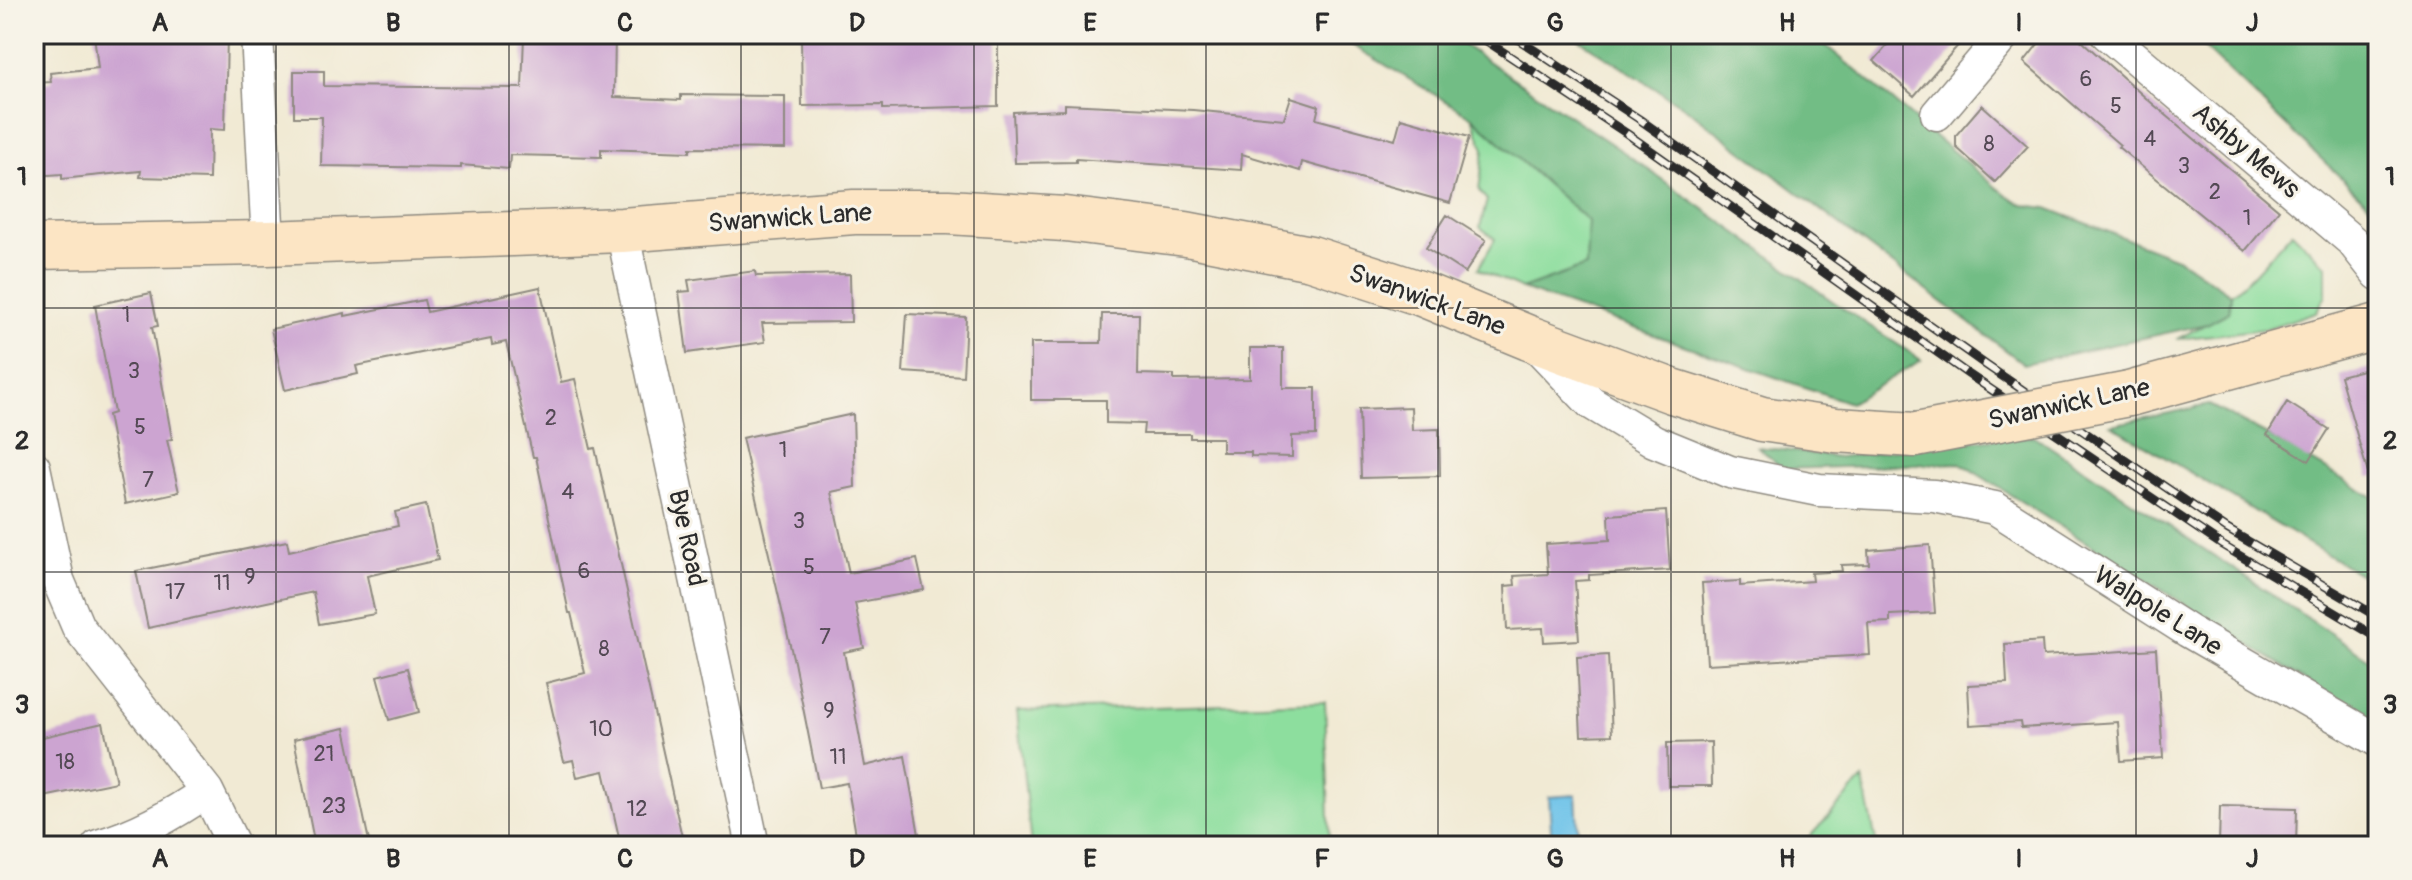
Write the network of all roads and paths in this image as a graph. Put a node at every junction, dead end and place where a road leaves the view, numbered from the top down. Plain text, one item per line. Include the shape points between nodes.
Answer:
1 (257, 34) edge
2 (2005, 34) edge
3 (2107, 34) edge
4 (1937, 114) dead end
5 (622, 230) junction
6 (268, 243) junction
7 (34, 247) edge
8 (2378, 274) edge
9 (2378, 326) edge
10 (1529, 338) junction
11 (34, 467) edge
12 (1934, 496) joint
13 (2378, 741) edge
14 (207, 791) junction
15 (98, 846) edge
16 (234, 846) edge
17 (753, 846) edge

1 - 6 street
2 - 4 street
3 - 8 street, Ashby Mews via 2352,241
5 - 6 street, Swanwick Lane
5 - 10 street, Swanwick Lane via 854,212 1080,221 1311,258 1422,294
5 - 17 street, Bye Road
6 - 7 street, Swanwick Lane
9 - 10 street, Swanwick Lane, bridge via 2129,394 1916,435 1762,419
10 - 12 street, Swanwick Lane via 1591,403 1654,441 1730,472 1819,490
11 - 14 street via 58,580 78,627
12 - 13 street, Walpole Lane via 1995,508 2188,631
14 - 15 street via 171,816
14 - 16 street

